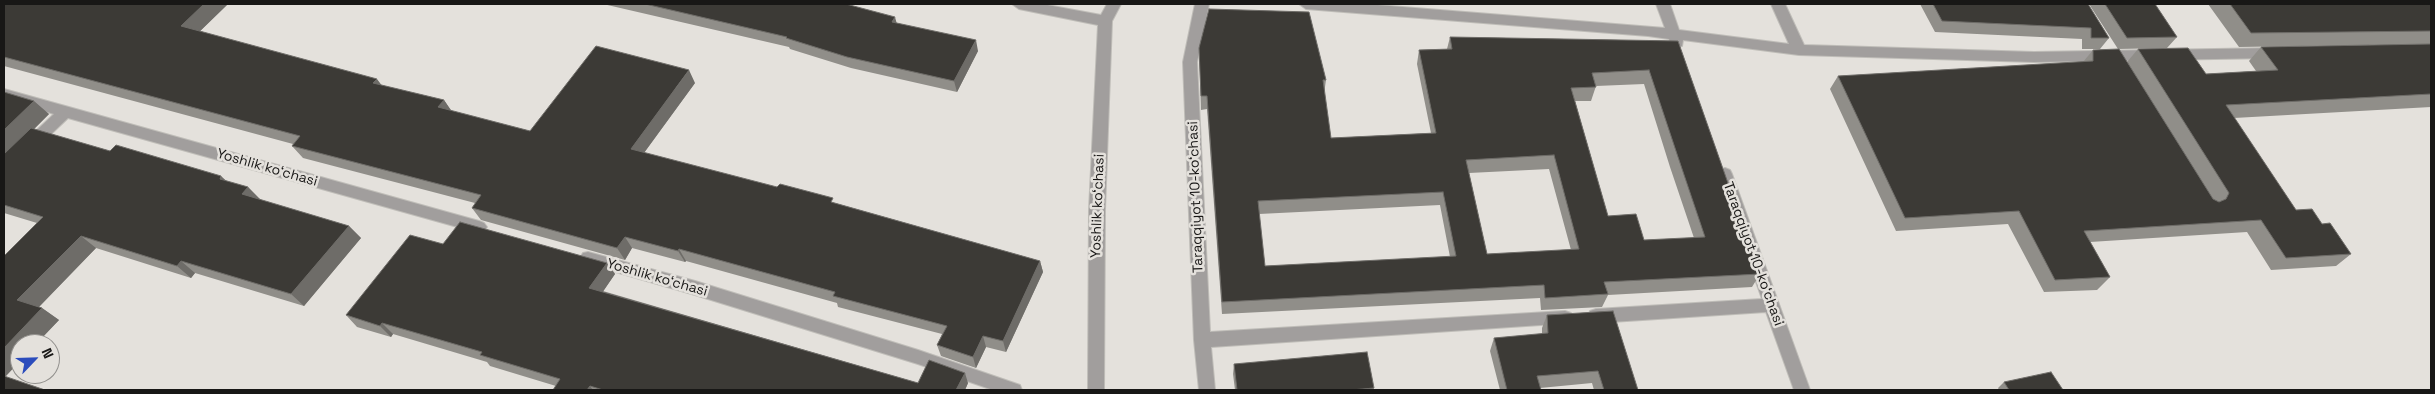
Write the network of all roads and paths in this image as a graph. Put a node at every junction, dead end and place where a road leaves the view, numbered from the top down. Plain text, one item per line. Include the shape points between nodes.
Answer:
1 (1019, 4) edge
2 (1114, 4) edge
3 (1202, 4) edge
4 (1306, 4) edge
5 (1663, 4) edge
6 (1778, 4) edge
7 (1105, 21) junction
8 (1674, 34) junction
9 (2104, 40) edge
10 (1799, 50) junction
11 (1681, 52) edge
12 (2292, 53) edge
13 (2113, 55) junction
14 (2123, 72) edge
15 (4, 94) edge
16 (65, 112) junction
17 (1721, 164) edge
18 (4, 170) edge
19 (491, 231) edge
20 (574, 254) edge
21 (1771, 305) junction
22 (1202, 340) junction
23 (1014, 390) edge
24 (1096, 390) edge
25 (1207, 390) edge
26 (1802, 390) edge

1 - 7 street
2 - 7 street, Yoshlik koʻchasi
3 - 22 street, Taraqqiyot 10-koʻchasi via 1190,62
4 - 8 street
5 - 8 street
6 - 10 street
7 - 24 street, Yoshlik koʻchasi via 1097,210
8 - 10 street
8 - 11 street
9 - 13 street
10 - 13 street via 2034,57
12 - 13 street
13 - 14 street
15 - 16 street, Yoshlik koʻchasi
16 - 18 street
16 - 19 street, Yoshlik koʻchasi
17 - 21 street, Taraqqiyot 10-koʻchasi
20 - 23 street, Yoshlik koʻchasi via 778,314
21 - 22 street
21 - 26 street, Taraqqiyot 10-koʻchasi
22 - 25 street, Taraqqiyot 10-koʻchasi

